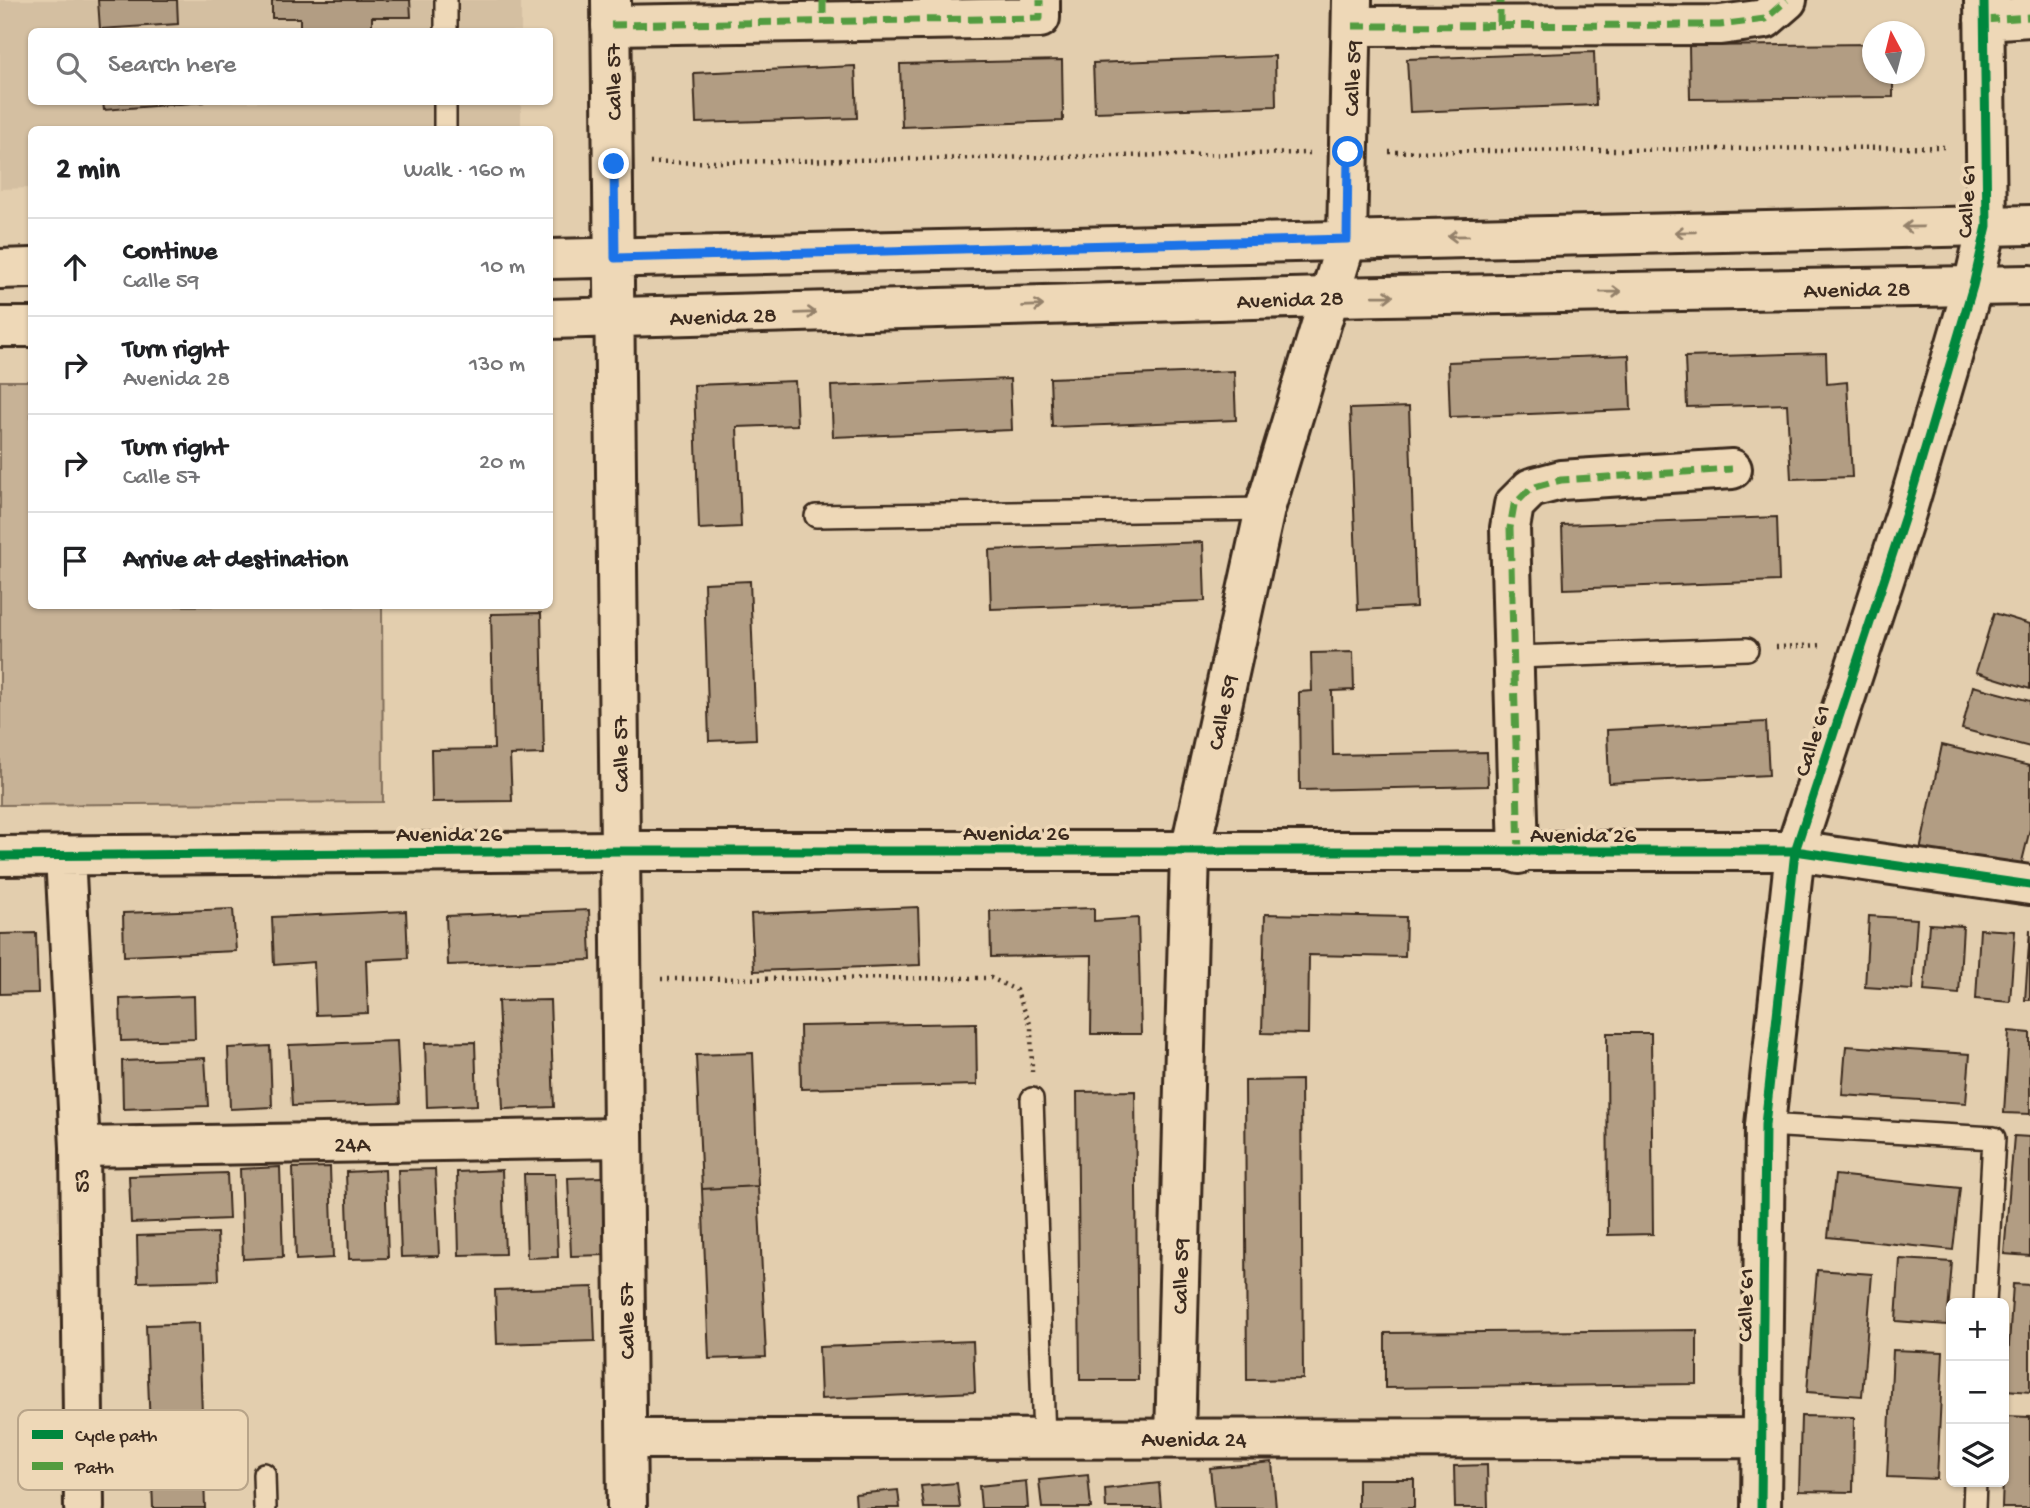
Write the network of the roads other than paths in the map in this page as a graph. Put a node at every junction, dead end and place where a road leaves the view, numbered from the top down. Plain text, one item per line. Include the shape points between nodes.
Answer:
1 (446, 0) edge
2 (1040, 0) edge
3 (1787, 0) edge
4 (1984, 10) edge
5 (823, 11) edge
6 (611, 13) edge
7 (1352, 13) edge
8 (1500, 13) edge
9 (2030, 17) edge
10 (446, 28) edge
11 (445, 105) edge
12 (445, 126) edge
13 (2030, 225) edge
14 (1987, 226) junction
15 (1347, 239) junction
16 (615, 258) junction
17 (553, 259) edge
18 (28, 268) edge
19 (0, 269) edge
20 (2030, 285) edge
21 (1973, 286) junction
22 (1328, 297) junction
23 (615, 318) junction
24 (553, 319) edge
25 (0, 327) edge
26 (28, 327) edge
27 (1732, 469) dead end
28 (1265, 509) junction
29 (816, 516) dead end
30 (1746, 649) road end
31 (1514, 657) junction
32 (620, 851) junction
33 (1190, 851) junction
34 (1795, 851) junction
35 (1519, 853) junction
36 (65, 855) junction
37 (0, 856) edge
38 (2030, 885) edge
39 (1032, 1099) road end
40 (1765, 1125) junction
41 (623, 1138) junction
42 (80, 1147) junction
43 (1985, 1298) edge
44 (83, 1410) edge
45 (627, 1438) junction
46 (1044, 1438) junction
47 (1175, 1438) junction
48 (1762, 1438) junction
49 (264, 1474) dead end
50 (1975, 1487) edge
51 (84, 1490) edge
52 (84, 1508) edge
53 (265, 1508) edge
54 (628, 1508) edge
55 (1760, 1508) edge
56 (1974, 1508) edge

1 - 10 lane
2 - 5 street via 1040,18
3 - 8 street via 1765,19 1720,24
4 - 9 street
4 - 14 street, Calle 61
5 - 6 street
6 - 16 street, Calle 57
7 - 8 street
7 - 15 street, Calle 59
11 - 12 lane
13 - 14 street
14 -> 15 street
14 - 21 street, Calle 61
15 - 16 street
15 - 22 street, Calle 59
16 - 17 street
16 - 23 street, Calle 57
18 - 19 street
20 - 21 street, Avenida 28
22 -> 21 street, Avenida 28
21 - 34 street, Calle 61 via 1906,513
23 -> 22 street, Avenida 28
22 - 28 street, Calle 59
23 - 24 street, Avenida 28
23 - 32 street, Calle 57
25 - 26 street
27 - 31 street via 1561,480 1531,488 1514,505 1510,528
28 - 29 lane
28 - 33 street, Calle 59
30 - 31 lane
31 - 35 street
32 - 33 street, Avenida 26
32 - 36 street, Avenida 26
32 - 41 street, Calle 57
33 - 35 street, Avenida 26
33 - 47 street, Calle 59
34 - 35 street, Avenida 26
34 - 38 street, Avenida 26
34 - 40 street, Calle 61
36 - 37 street, Avenida 26
36 - 42 street, 53
39 - 46 lane
40 - 43 lane via 1994,1138
40 - 48 street, Calle 61
41 - 42 street, 24A
41 - 45 street, Calle 57
42 - 44 street, 53
45 - 46 street, Avenida 24
45 - 54 street, Calle 57
46 - 47 street, Avenida 24
47 - 48 street, Avenida 24
48 - 55 street, Calle 61
49 - 53 lane
50 - 56 lane
51 - 52 street, 53

